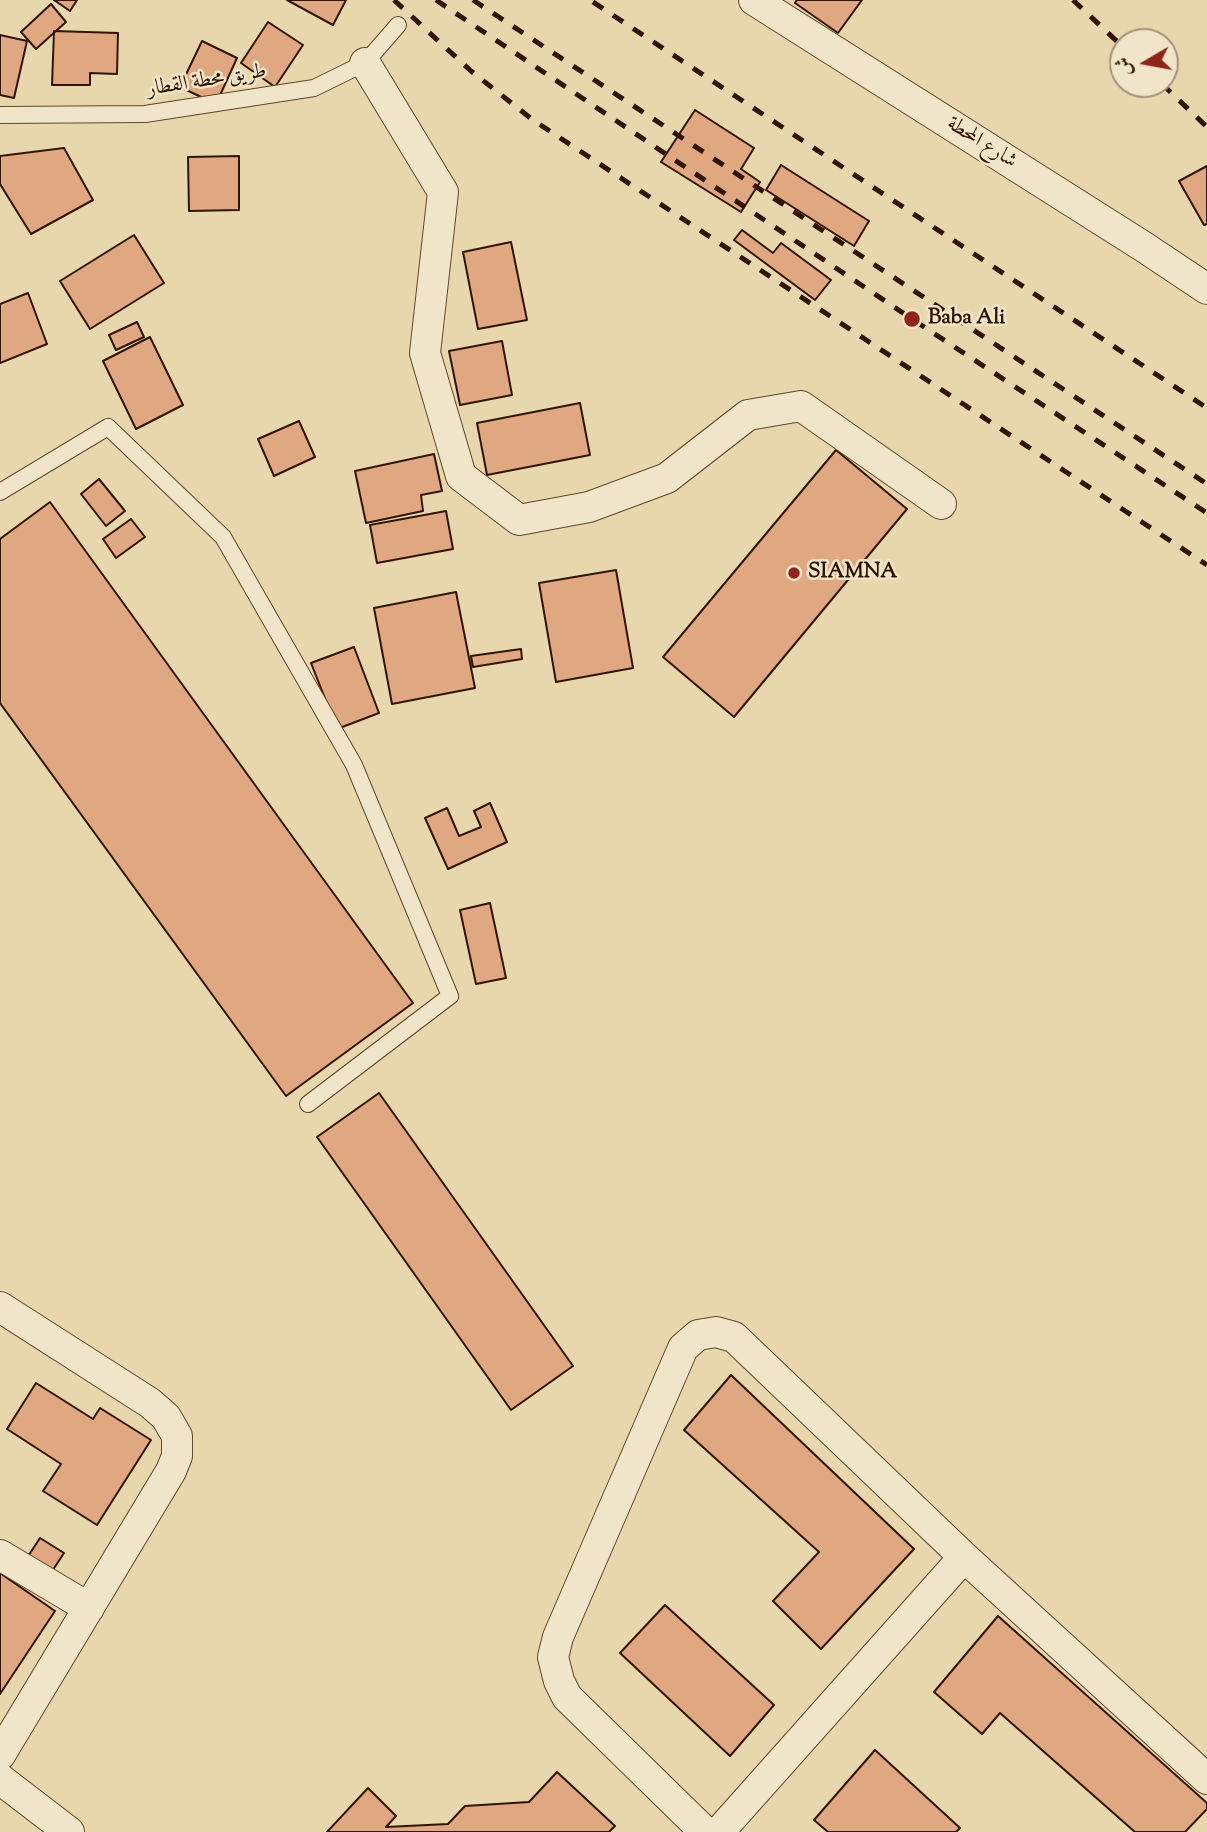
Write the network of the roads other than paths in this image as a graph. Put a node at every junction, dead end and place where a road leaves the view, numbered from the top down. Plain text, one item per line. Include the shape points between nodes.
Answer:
1 (754, 0) edge
2 (398, 25) dead end
3 (365, 63) junction
4 (0, 115) edge
5 (1207, 289) edge
6 (0, 492) edge
7 (941, 504) dead end
8 (308, 1104) dead end
9 (0, 1307) edge
10 (0, 1555) edge
11 (964, 1558) junction
12 (89, 1608) junction
13 (0, 1755) edge
14 (0, 1779) edge
15 (1207, 1779) edge
16 (69, 1832) edge
17 (705, 1832) edge
18 (719, 1832) edge

1 - 5 street, شارع المحطة
2 - 3 lane, طريق محطة القطار
3 - 4 lane, طريق محطة القطار via 314,88 145,114
3 - 7 street via 443,192 425,353 461,476 470,483 519,520 589,507 667,478 748,415 801,406
6 - 8 lane via 108,426 223,537 354,765 450,996
9 - 12 street via 150,1403 166,1417 177,1436 171,1471
10 - 12 street
11 - 15 street
11 - 17 street via 734,1337 716,1332 698,1335 683,1348 553,1657 567,1697
11 - 18 street
12 - 13 street
14 - 16 street

